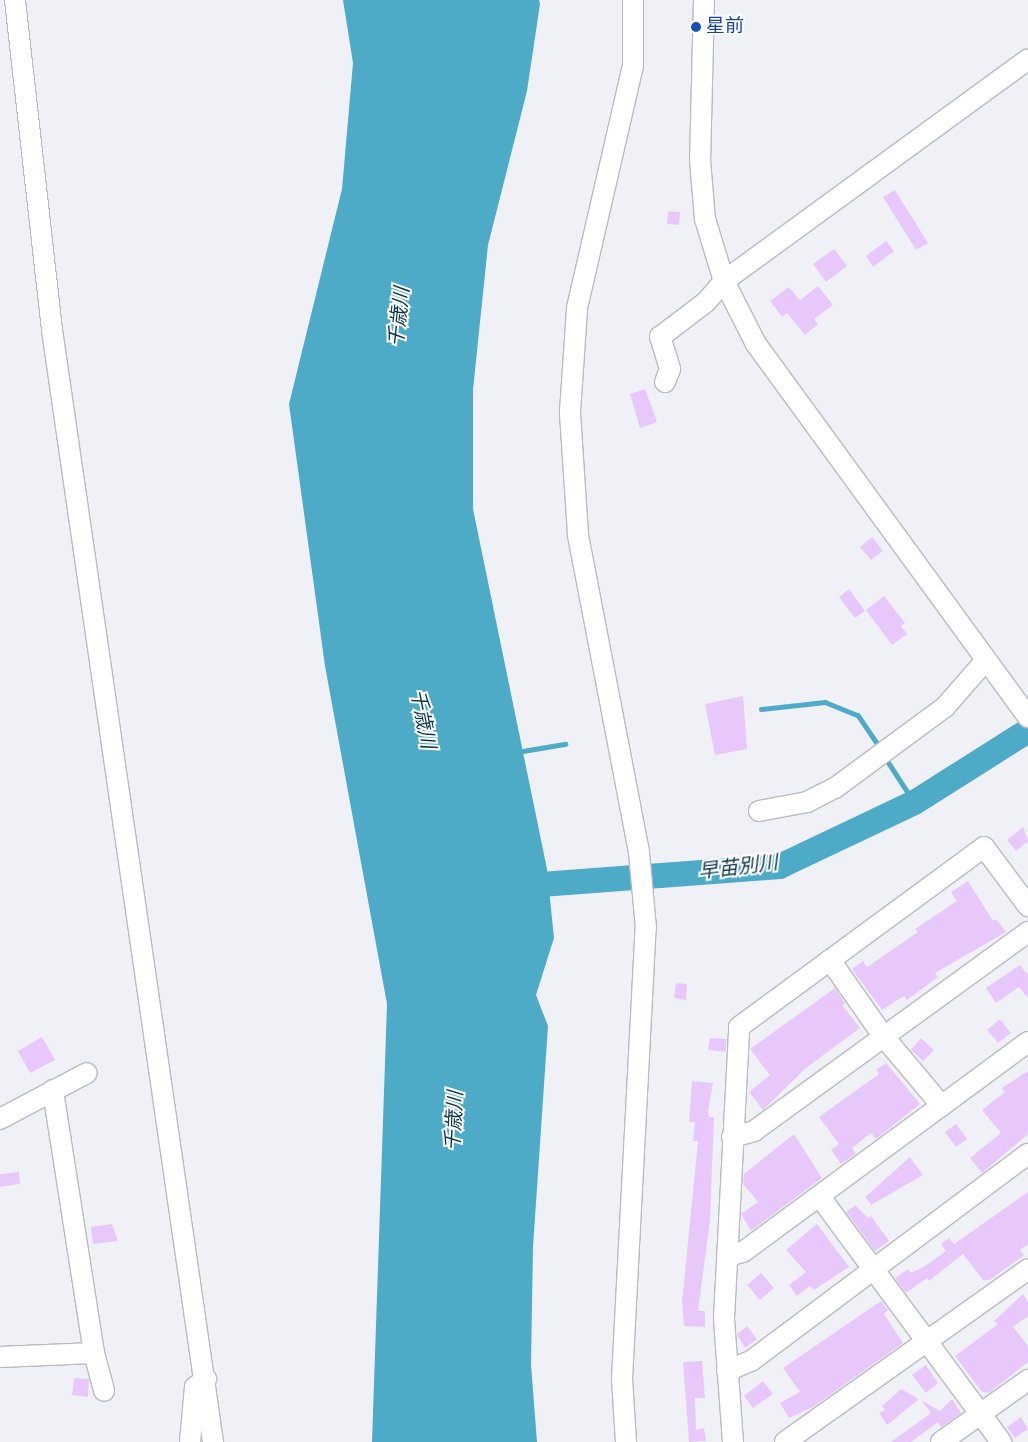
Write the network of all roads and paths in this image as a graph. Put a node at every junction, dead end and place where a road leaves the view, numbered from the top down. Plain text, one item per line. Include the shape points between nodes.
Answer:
1 (15, 0) edge
2 (633, 0) edge
3 (704, 0) edge
4 (1028, 59) edge
5 (724, 281) junction
6 (665, 382) dead end
7 (991, 668) junction
8 (1028, 717) edge
9 (759, 811) dead end
10 (1028, 906) edge
11 (1028, 932) edge
12 (830, 960) junction
13 (884, 1037) junction
14 (1028, 1042) edge
15 (86, 1073) dead end
16 (53, 1090) junction
17 (942, 1106) junction
18 (0, 1119) edge
19 (732, 1137) junction
20 (1028, 1154) edge
21 (820, 1197) junction
22 (727, 1256) junction
23 (872, 1268) junction
24 (1028, 1269) edge
25 (927, 1341) junction
26 (1, 1353) edge
27 (94, 1353) junction
28 (727, 1371) junction
29 (206, 1379) junction
30 (1028, 1380) edge
31 (104, 1391) dead end
32 (981, 1414) junction
33 (190, 1442) edge
34 (213, 1442) edge
35 (626, 1442) edge
36 (733, 1442) edge
37 (785, 1442) edge
38 (941, 1442) edge
39 (1001, 1442) edge

1 - 29 street via 52,330
2 - 35 street via 633,65 577,308 570,412 578,534 639,852 646,928 622,1379
3 - 5 street via 700,160 706,219
4 - 5 street
5 - 6 street via 706,302 660,337 670,369
5 - 7 street via 756,344
7 - 8 street
7 - 9 street via 945,707 847,779 807,802
10 - 12 street via 984,848
11 - 13 street
12 - 13 street
12 - 19 street via 738,1027
13 - 17 street
13 - 19 street via 754,1131
14 - 17 street
15 - 16 street
16 - 18 street
16 - 27 street
17 - 21 street
19 - 22 street
20 - 23 street
21 - 22 street via 743,1252
21 - 23 street
22 - 28 street
23 - 25 street
23 - 28 street via 751,1361
24 - 25 street
25 - 32 street
25 - 37 street
26 - 27 street
27 - 31 street
28 - 36 street
29 - 33 street via 195,1387
29 - 34 street
30 - 32 street
32 - 38 street
32 - 39 street

